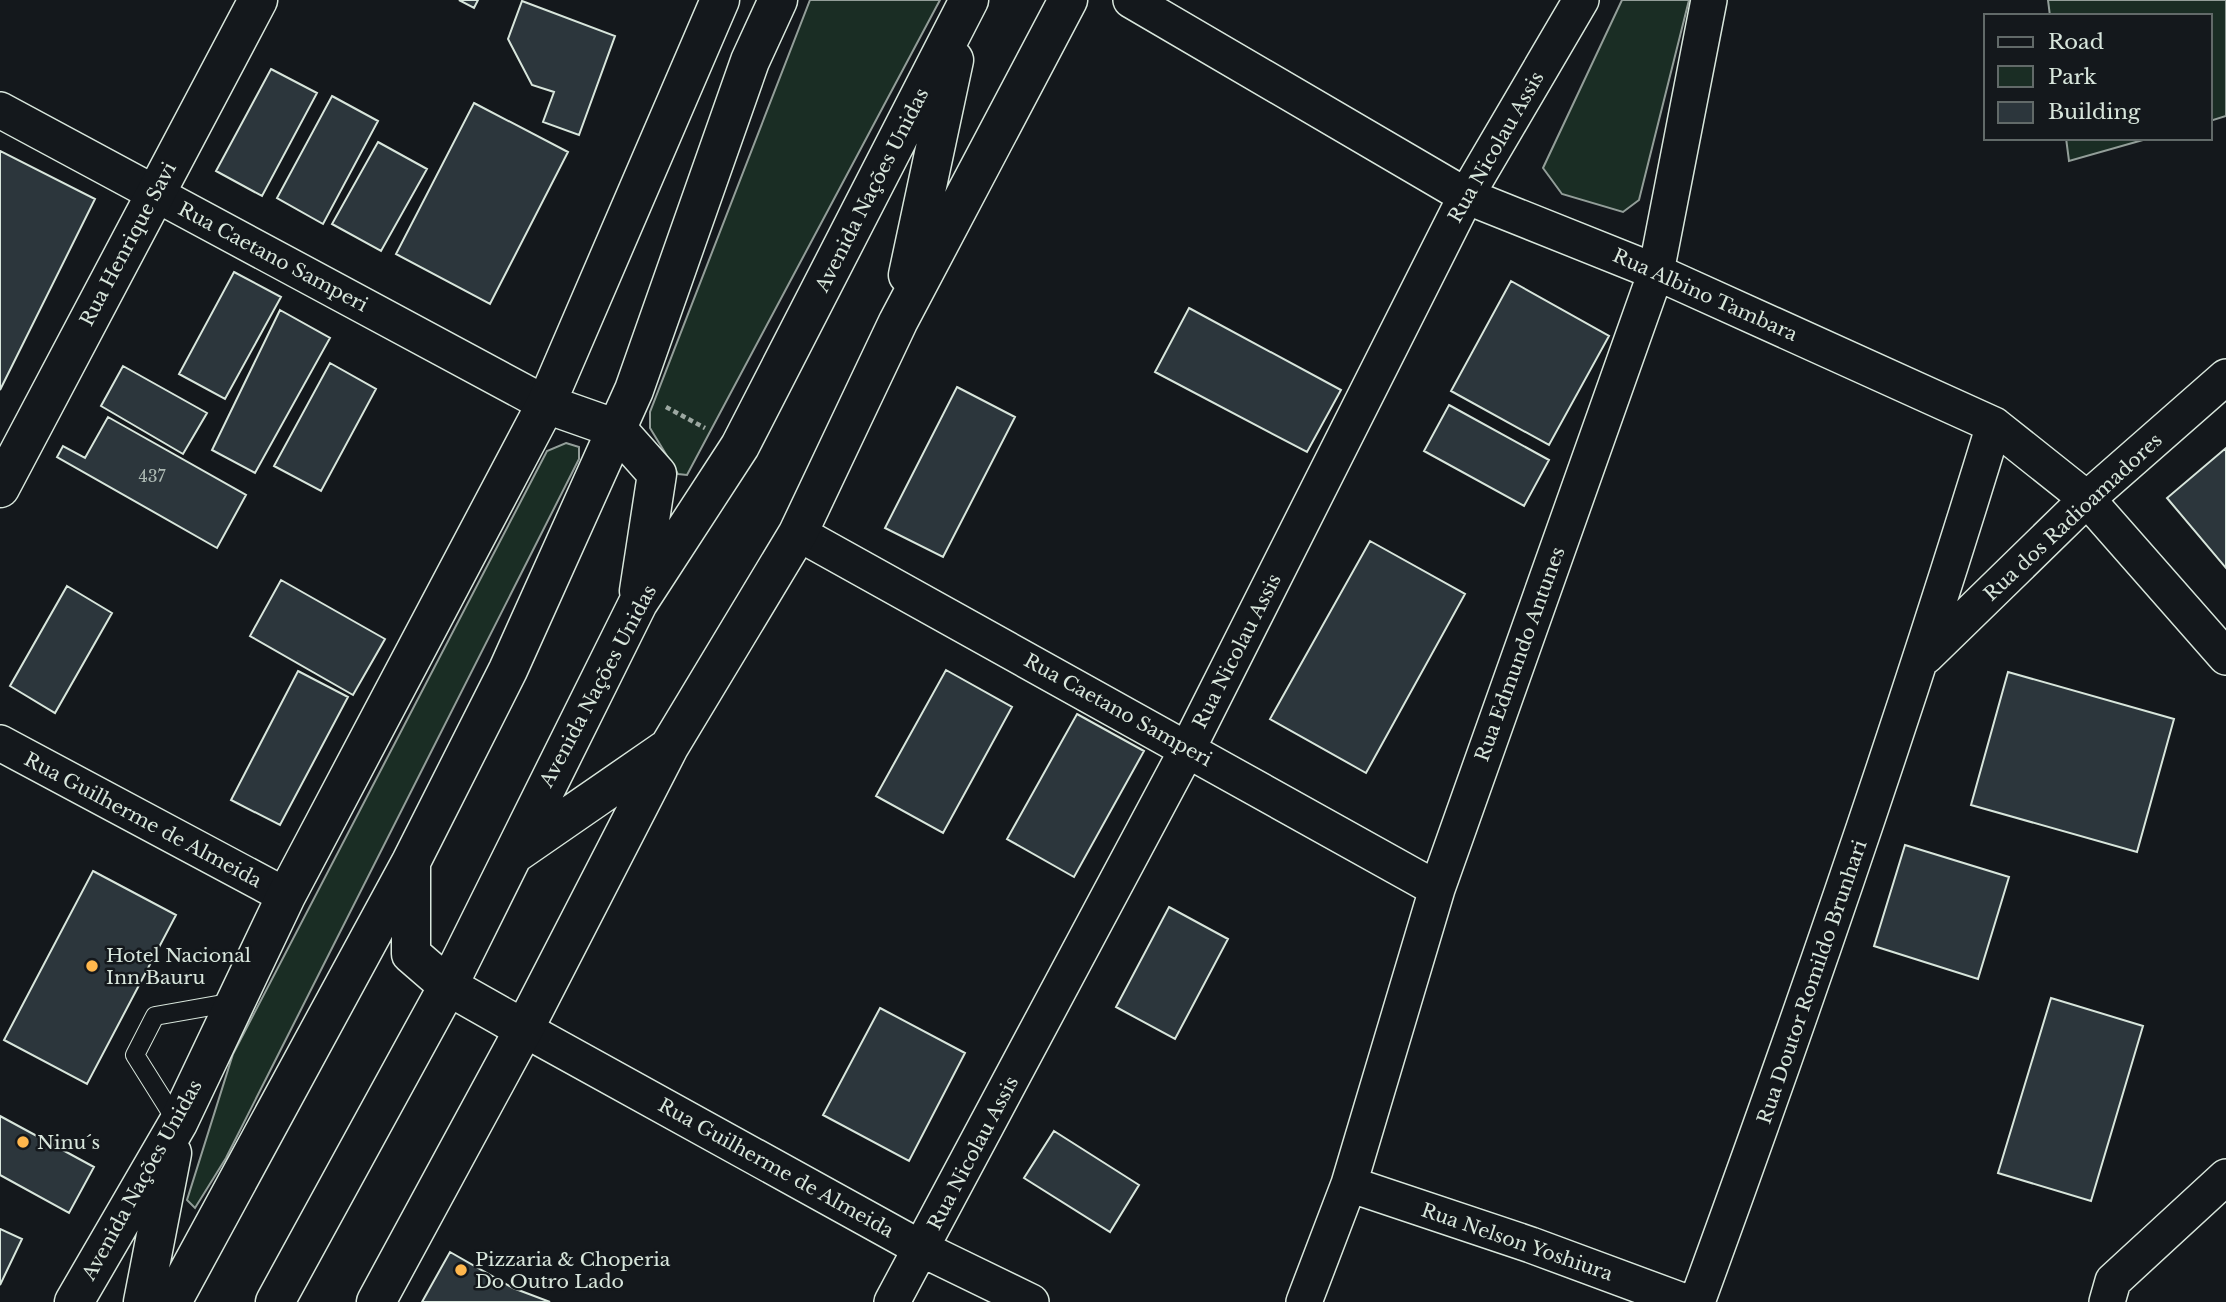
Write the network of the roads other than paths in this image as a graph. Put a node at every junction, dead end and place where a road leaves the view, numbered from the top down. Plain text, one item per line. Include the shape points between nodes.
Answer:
1 (258, 0) edge
2 (720, 0) edge
3 (750, 0) edge
4 (778, 0) edge
5 (1068, 0) edge
6 (1131, 0) edge
7 (1581, 0) edge
8 (1709, 0) edge
9 (967, 5) edge
10 (750, 61) junction
11 (0, 110) edge
12 (154, 193) junction
13 (1466, 196) junction
14 (1656, 272) junction
15 (898, 322) junction
16 (2226, 377) edge
17 (546, 404) junction
18 (1994, 425) junction
19 (617, 429) junction
20 (0, 488) edge
21 (2087, 499) junction
22 (798, 533) junction
23 (638, 603) junction
24 (2226, 657) edge
25 (1923, 660) junction
26 (0, 743) edge
27 (669, 747) junction
28 (1188, 748) junction
29 (511, 856) junction
30 (411, 862) junction
31 (1437, 889) junction
32 (286, 896) junction
33 (448, 986) junction
34 (234, 1002) junction
35 (524, 1029) junction
36 (178, 1123) junction
37 (2226, 1177) edge
38 (1349, 1184) junction
39 (922, 1249) junction
40 (278, 1299) edge
41 (74, 1302) edge
42 (143, 1302) edge
43 (172, 1302) edge
44 (376, 1302) edge
45 (892, 1302) edge
46 (1031, 1302) edge
47 (1304, 1302) edge
48 (1685, 1302) edge
49 (1697, 1302) edge
50 (2107, 1302) edge

1 - 12 main road, Rua Henrique Savi
2 - 17 main road, Avenida Nações Unidas
3 - 10 main road
4 - 10 main road
5 - 15 main road
6 - 13 street, Rua Albino Tambara
7 - 13 street, Rua Nicolau Assis
8 - 14 street, Rua Edmundo Antunes
9 - 15 main road
9 - 23 main road, Avenida Nações Unidas via 740,446
10 - 19 main road
11 - 12 street, Rua Caetano Samperi
12 - 17 street, Rua Caetano Samperi
12 - 20 main road, Rua Henrique Savi
13 - 14 street, Rua Albino Tambara
13 - 28 street, Rua Nicolau Assis
14 - 18 street, Rua Albino Tambara
14 - 31 street, Rua Edmundo Antunes
15 - 22 main road
16 - 21 street, Rua dos Radioamadores
17 - 19 main road
17 - 32 main road, Avenida Nações Unidas
18 - 21 street, Rua Albino Tambara
18 - 25 street, Rua Doutor Romildo Brunhari
19 - 23 main road via 657,474
19 - 30 main road via 508,670
21 - 24 street, Rua Albino Tambara
21 - 25 street, Rua dos Radioamadores
22 - 27 main road
22 - 28 street, Rua Caetano Samperi
23 - 29 main road, Avenida Nações Unidas
25 - 49 street, Rua Doutor Romildo Brunhari via 1810,993
26 - 32 street, Rua Guilherme de Almeida
27 - 29 main road
27 - 35 main road
28 - 31 street, Rua Caetano Samperi
28 - 39 street, Rua Nicolau Assis
29 - 33 main road, Avenida Nações Unidas
30 - 33 main road via 411,954
30 - 43 main road
31 - 38 street, Rua Edmundo Antunes
32 - 34 main road, Avenida Nações Unidas
33 - 35 main road
33 - 40 main road, Avenida Nações Unidas
34 - 36 main road, Avenida Nações Unidas
34 - 36 lane via 155,1016 135,1055
35 - 39 street, Rua Guilherme de Almeida
35 - 44 main road
36 - 41 main road, Avenida Nações Unidas
36 - 42 main road
37 - 50 street via 2113,1281
38 - 47 street, Rua Edmundo Antunes
38 - 48 street, Rua Nelson Yoshiura
39 - 45 street, Rua Nicolau Assis
39 - 46 street, Rua Guilherme de Almeida

